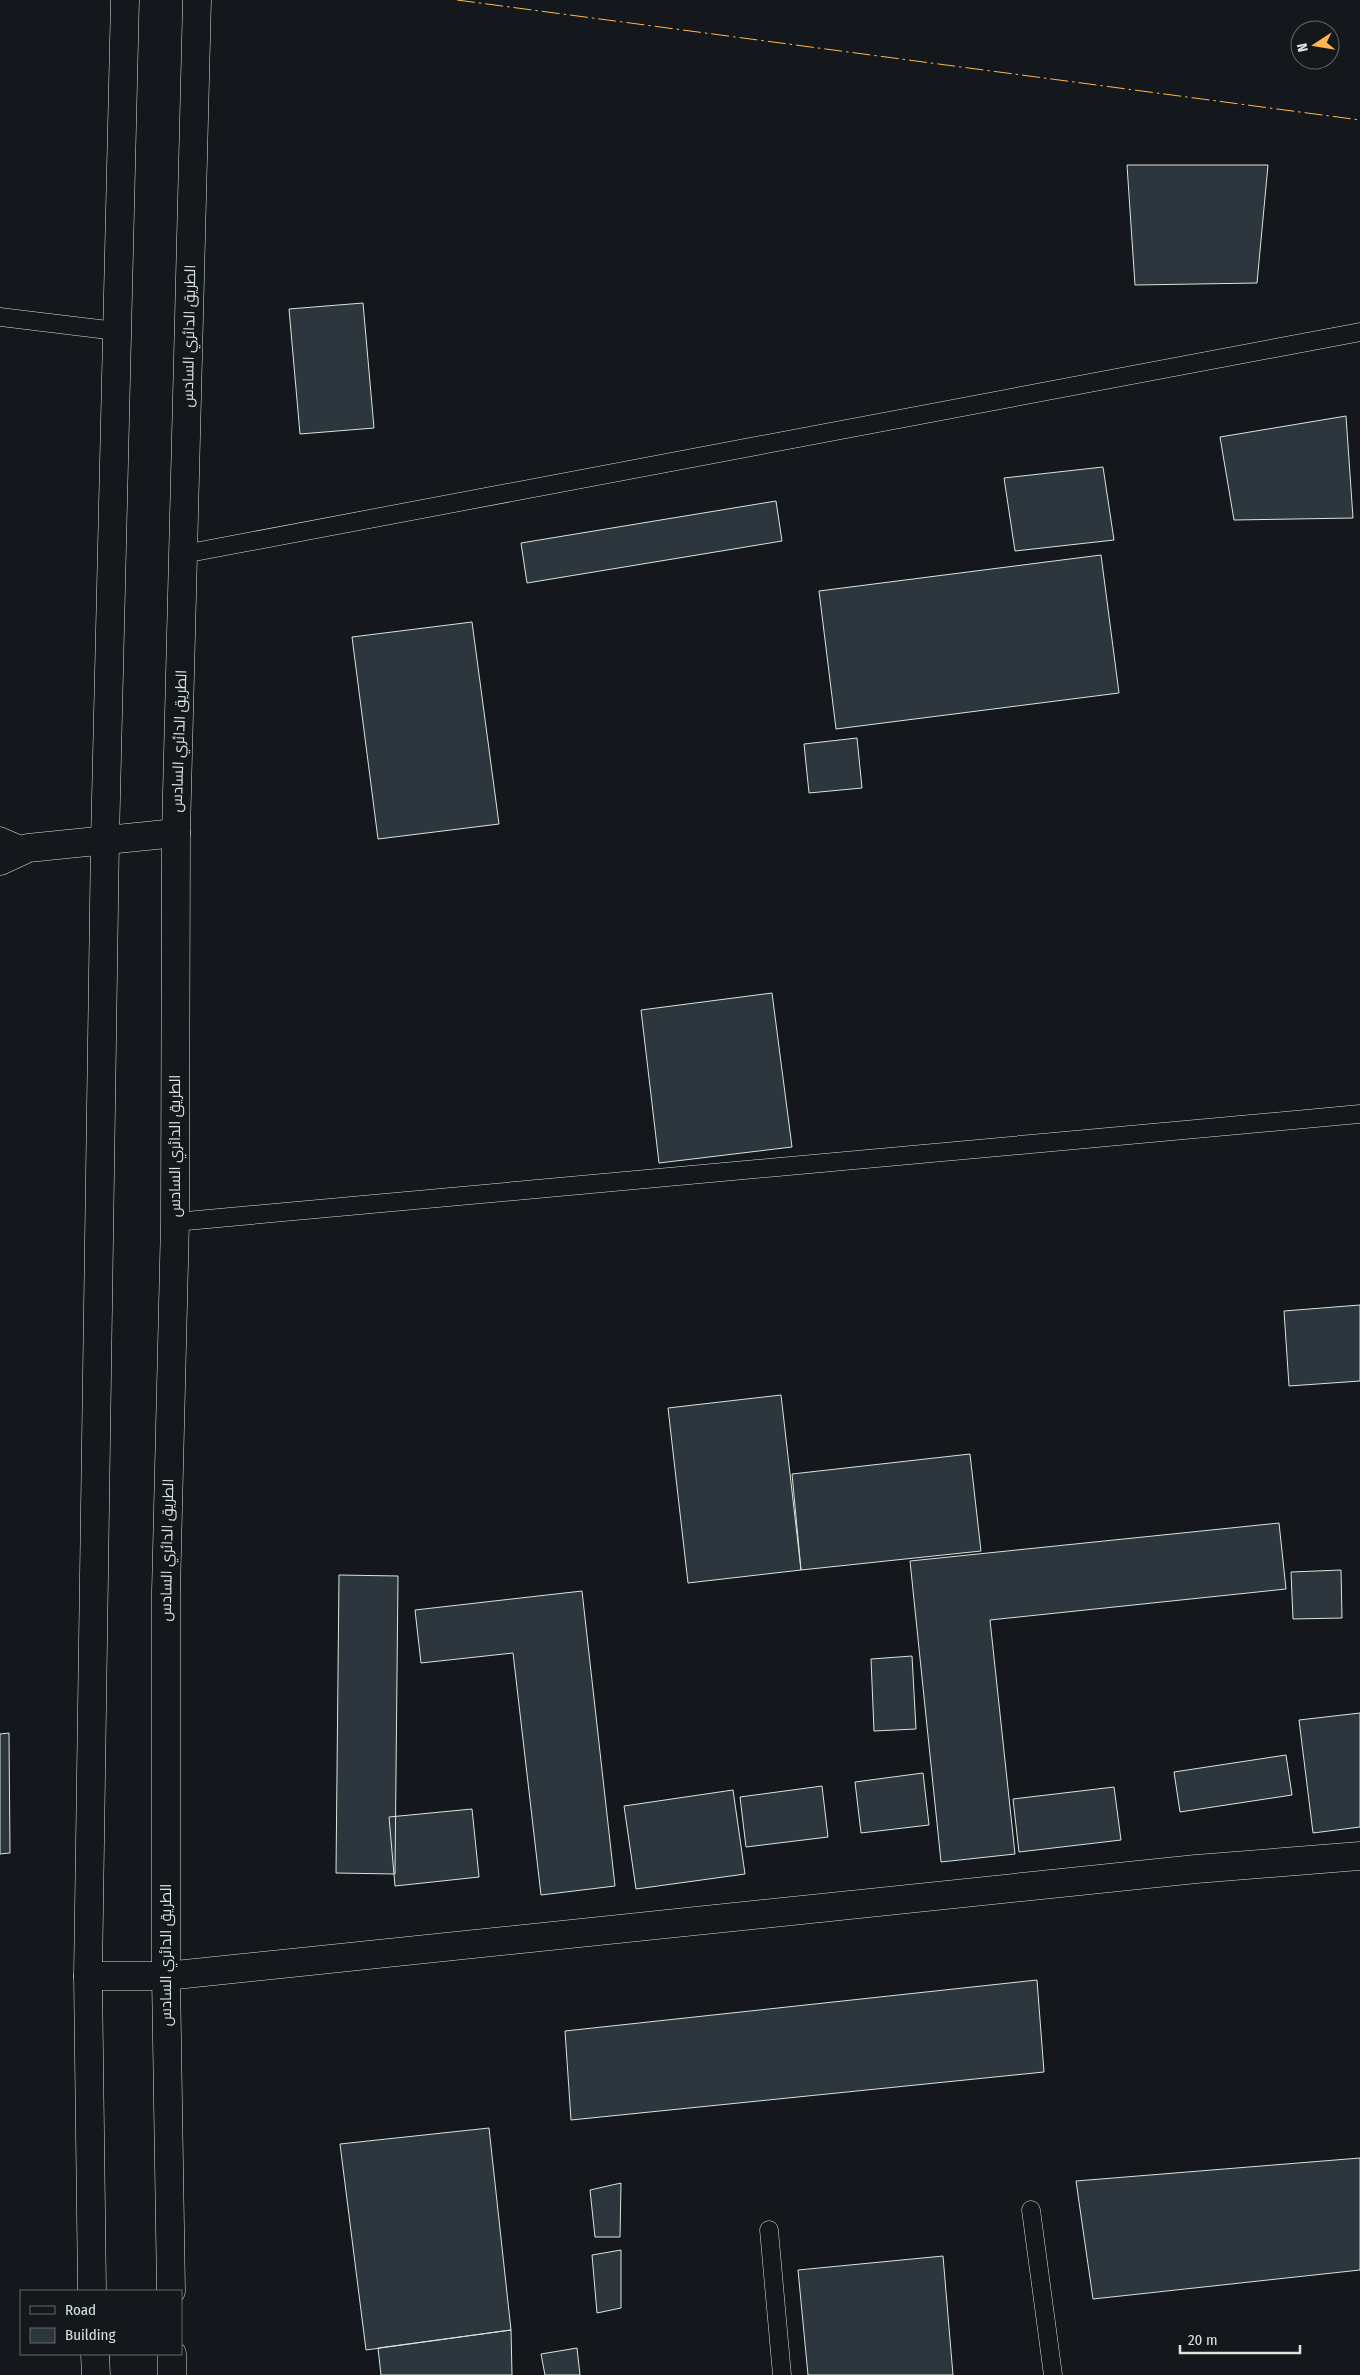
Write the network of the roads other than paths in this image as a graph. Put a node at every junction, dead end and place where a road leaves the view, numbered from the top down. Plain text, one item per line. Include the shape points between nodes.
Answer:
1 (125, 0) edge
2 (197, 0) edge
3 (0, 316) edge
4 (116, 332) junction
5 (1360, 332) edge
6 (184, 554) junction
7 (176, 832) junction
8 (0, 836) edge
9 (105, 840) junction
10 (28, 848) junction
11 (0, 861) edge
12 (1360, 1114) edge
13 (175, 1222) junction
14 (1360, 1856) edge
15 (88, 1976) junction
16 (166, 1976) junction
17 (1031, 2210) dead end
18 (769, 2230) dead end
19 (92, 2290) edge
20 (171, 2290) edge
21 (94, 2355) edge
22 (172, 2355) edge
23 (96, 2375) edge
24 (172, 2375) edge
25 (782, 2375) edge
26 (1053, 2375) edge

1 - 4 main road
2 - 6 main road, الطريق الدائري السادس
3 - 4 lane
4 - 9 main road
5 - 6 lane
6 - 7 main road, الطريق الدائري السادس
7 - 9 main road
7 - 13 main road, الطريق الدائري السادس
8 - 10 lane
9 - 10 main road
9 - 15 main road
10 - 11 main road
12 - 13 lane
13 - 16 main road, الطريق الدائري السادس via 166,1602
14 - 16 main road via 1166,1872
15 - 16 main road
15 - 19 main road
16 - 20 main road, الطريق الدائري السادس
17 - 26 lane
18 - 25 lane
21 - 23 main road
22 - 24 main road

